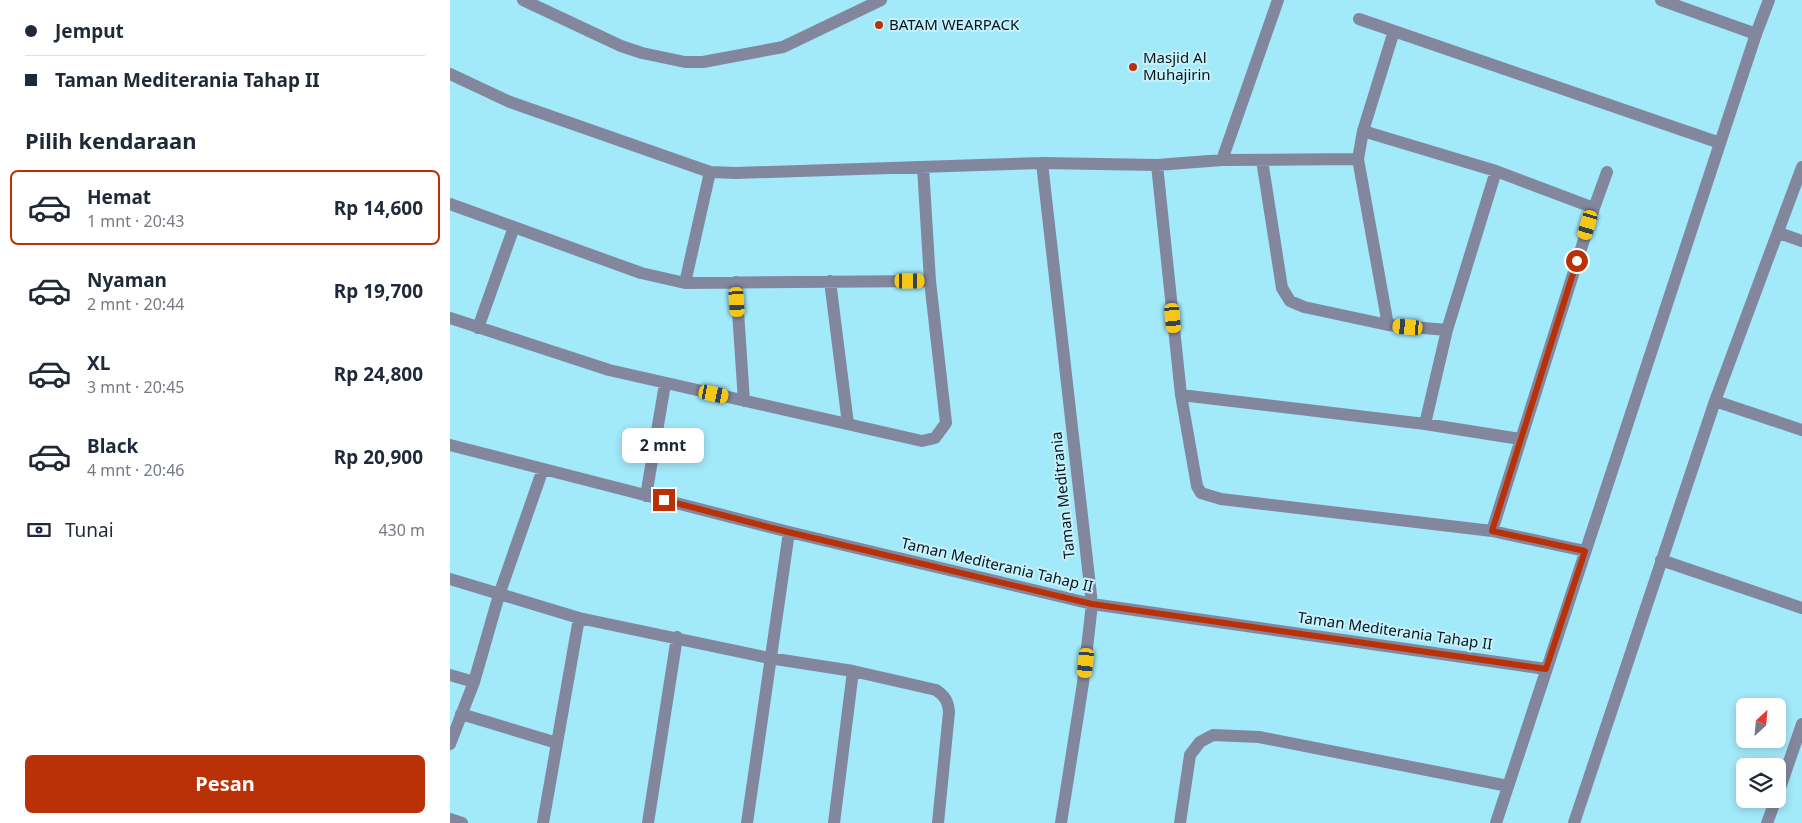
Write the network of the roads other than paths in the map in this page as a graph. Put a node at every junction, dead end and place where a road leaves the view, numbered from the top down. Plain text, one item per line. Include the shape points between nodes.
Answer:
1 (523, 0) edge
2 (881, 0) edge
3 (1278, 0) edge
4 (1661, 0) edge
5 (1769, 0) edge
6 (1359, 19) dead end
7 (1394, 31) junction
8 (1756, 34) junction
9 (450, 74) edge
10 (1363, 131) junction
11 (1720, 143) junction
12 (1358, 159) junction
13 (1222, 160) junction
14 (1262, 160) junction
15 (1042, 163) junction
16 (1157, 164) junction
17 (923, 167) junction
18 (1802, 167) edge
19 (1496, 171) junction
20 (710, 172) junction
21 (1607, 172) dead end
22 (450, 204) edge
23 (1594, 208) junction
24 (514, 227) junction
25 (1780, 233) junction
26 (1802, 241) edge
27 (830, 281) junction
28 (930, 281) junction
29 (736, 282) junction
30 (685, 283) junction
31 (450, 318) edge
32 (1388, 325) junction
33 (478, 328) junction
34 (1447, 330) junction
35 (665, 384) junction
36 (1181, 395) junction
37 (744, 401) junction
38 (1715, 401) junction
39 (848, 424) junction
40 (1424, 424) junction
41 (1802, 430) edge
42 (1520, 439) junction
43 (450, 444) edge
44 (543, 469) junction
45 (646, 496) junction
46 (1492, 531) junction
47 (788, 532) junction
48 (1585, 551) junction
49 (1661, 560) junction
50 (450, 578) edge
51 (499, 595) junction
52 (1092, 604) junction
53 (1802, 608) edge
54 (579, 618) junction
55 (677, 637) junction
56 (769, 658) junction
57 (1546, 669) junction
58 (852, 671) junction
59 (450, 675) edge
60 (474, 682) junction
61 (461, 714) junction
62 (1802, 724) edge
63 (557, 743) junction
64 (450, 744) edge
65 (1786, 771) edge
66 (1508, 786) junction
67 (1773, 808) edge
68 (450, 819) edge
69 (462, 823) edge
70 (543, 823) edge
71 (648, 823) edge
72 (747, 823) edge
73 (834, 823) edge
74 (938, 823) edge
75 (1061, 823) edge
76 (1180, 823) edge
77 (1496, 823) edge
78 (1574, 823) edge
79 (1767, 823) edge

1 - 2 street via 621,46 685,62 703,62 783,47
3 - 13 street
4 - 8 street
5 - 8 street
6 - 7 street
7 - 10 street
7 - 11 street
8 - 11 street
9 - 20 street via 510,102
10 - 12 street
10 - 19 street
11 - 48 street
12 - 14 street
12 - 32 street
13 - 14 street
13 - 16 street
14 - 32 street via 1286,297 1304,307
15 - 16 street
15 - 17 street
15 - 52 street, Taman Meditrania
16 - 36 street
17 - 20 street
17 - 28 street
18 - 25 street
19 - 23 street
19 - 34 street
20 - 30 street
21 - 23 street
22 - 24 street
23 - 42 street
24 - 30 street via 641,273
24 - 33 street
25 - 26 street
25 - 38 street
27 - 28 street
27 - 29 street
27 - 39 street
28 - 39 street via 946,423 935,438 922,441
29 - 30 street
29 - 37 street
31 - 33 street
32 - 34 street
33 - 35 street via 609,370
34 - 40 street
35 - 37 street
35 - 45 street
36 - 40 street
36 - 46 street via 1197,486 1205,494 1221,499
37 - 39 street
38 - 41 street
38 - 49 street
40 - 42 street
42 - 46 street
43 - 44 street, Taman Mediterania Tahap II
44 - 45 street, Taman Mediterania Tahap II
44 - 51 street
45 - 47 street, Taman Mediterania Tahap II
46 - 48 street
47 - 52 street, Taman Mediterania Tahap II
47 - 56 street
48 - 57 street
49 - 53 street
49 - 78 street
50 - 51 street
51 - 54 street
51 - 60 street
52 - 57 street, Taman Mediterania Tahap II
52 - 75 street, Taman Meditrania via 1084,683
54 - 55 street
54 - 63 street
55 - 56 street
55 - 71 street
56 - 58 street
56 - 72 street
57 - 66 street
58 - 73 street
58 - 74 street via 928,687 943,694 948,702 950,712
59 - 60 street
60 - 61 street
61 - 63 street
61 - 64 street
62 - 65 street
63 - 70 street
66 - 76 street via 1259,737 1213,735 1200,742 1190,754
66 - 77 street
67 - 79 street
68 - 69 street

